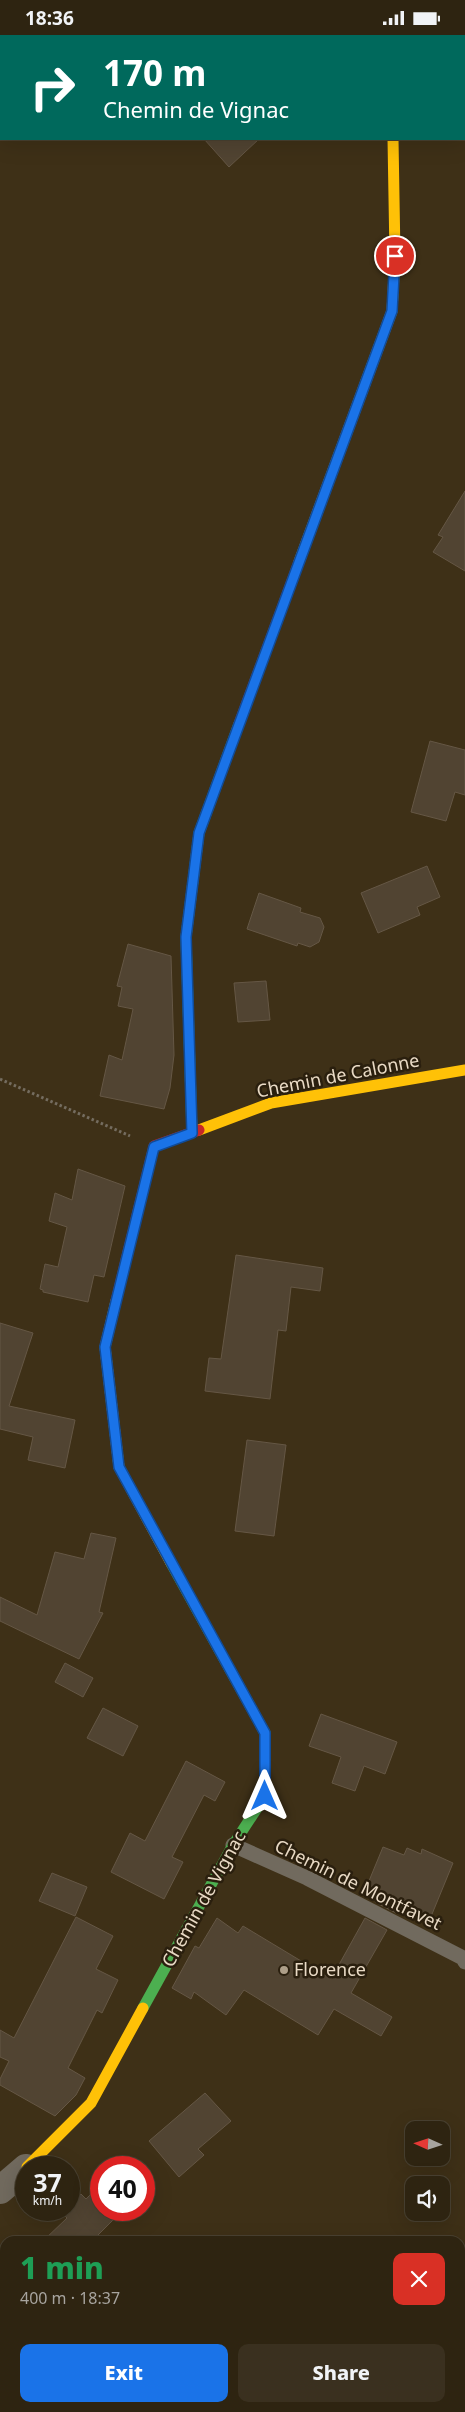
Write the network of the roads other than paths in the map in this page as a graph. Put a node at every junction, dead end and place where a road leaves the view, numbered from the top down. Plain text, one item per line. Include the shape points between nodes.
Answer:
1 (393, 140) edge
2 (465, 1070) edge
3 (192, 1133) junction
4 (233, 1845) junction
5 (465, 1962) edge
6 (39, 2156) edge
7 (15, 2178) edge
8 (0, 2190) edge

1 - 3 street via 395,256 392,311 199,833 186,937
2 - 3 street, Chemin de Calonne via 271,1103
3 - 4 street, Chemin de Vignac via 154,1147 105,1347 119,1467 265,1733 265,1796
4 - 5 lane, Chemin de Montfavet via 308,1878 463,1958
4 - 6 street, Chemin de Vignac via 91,2103
7 - 8 street, Chemin de Vignac

